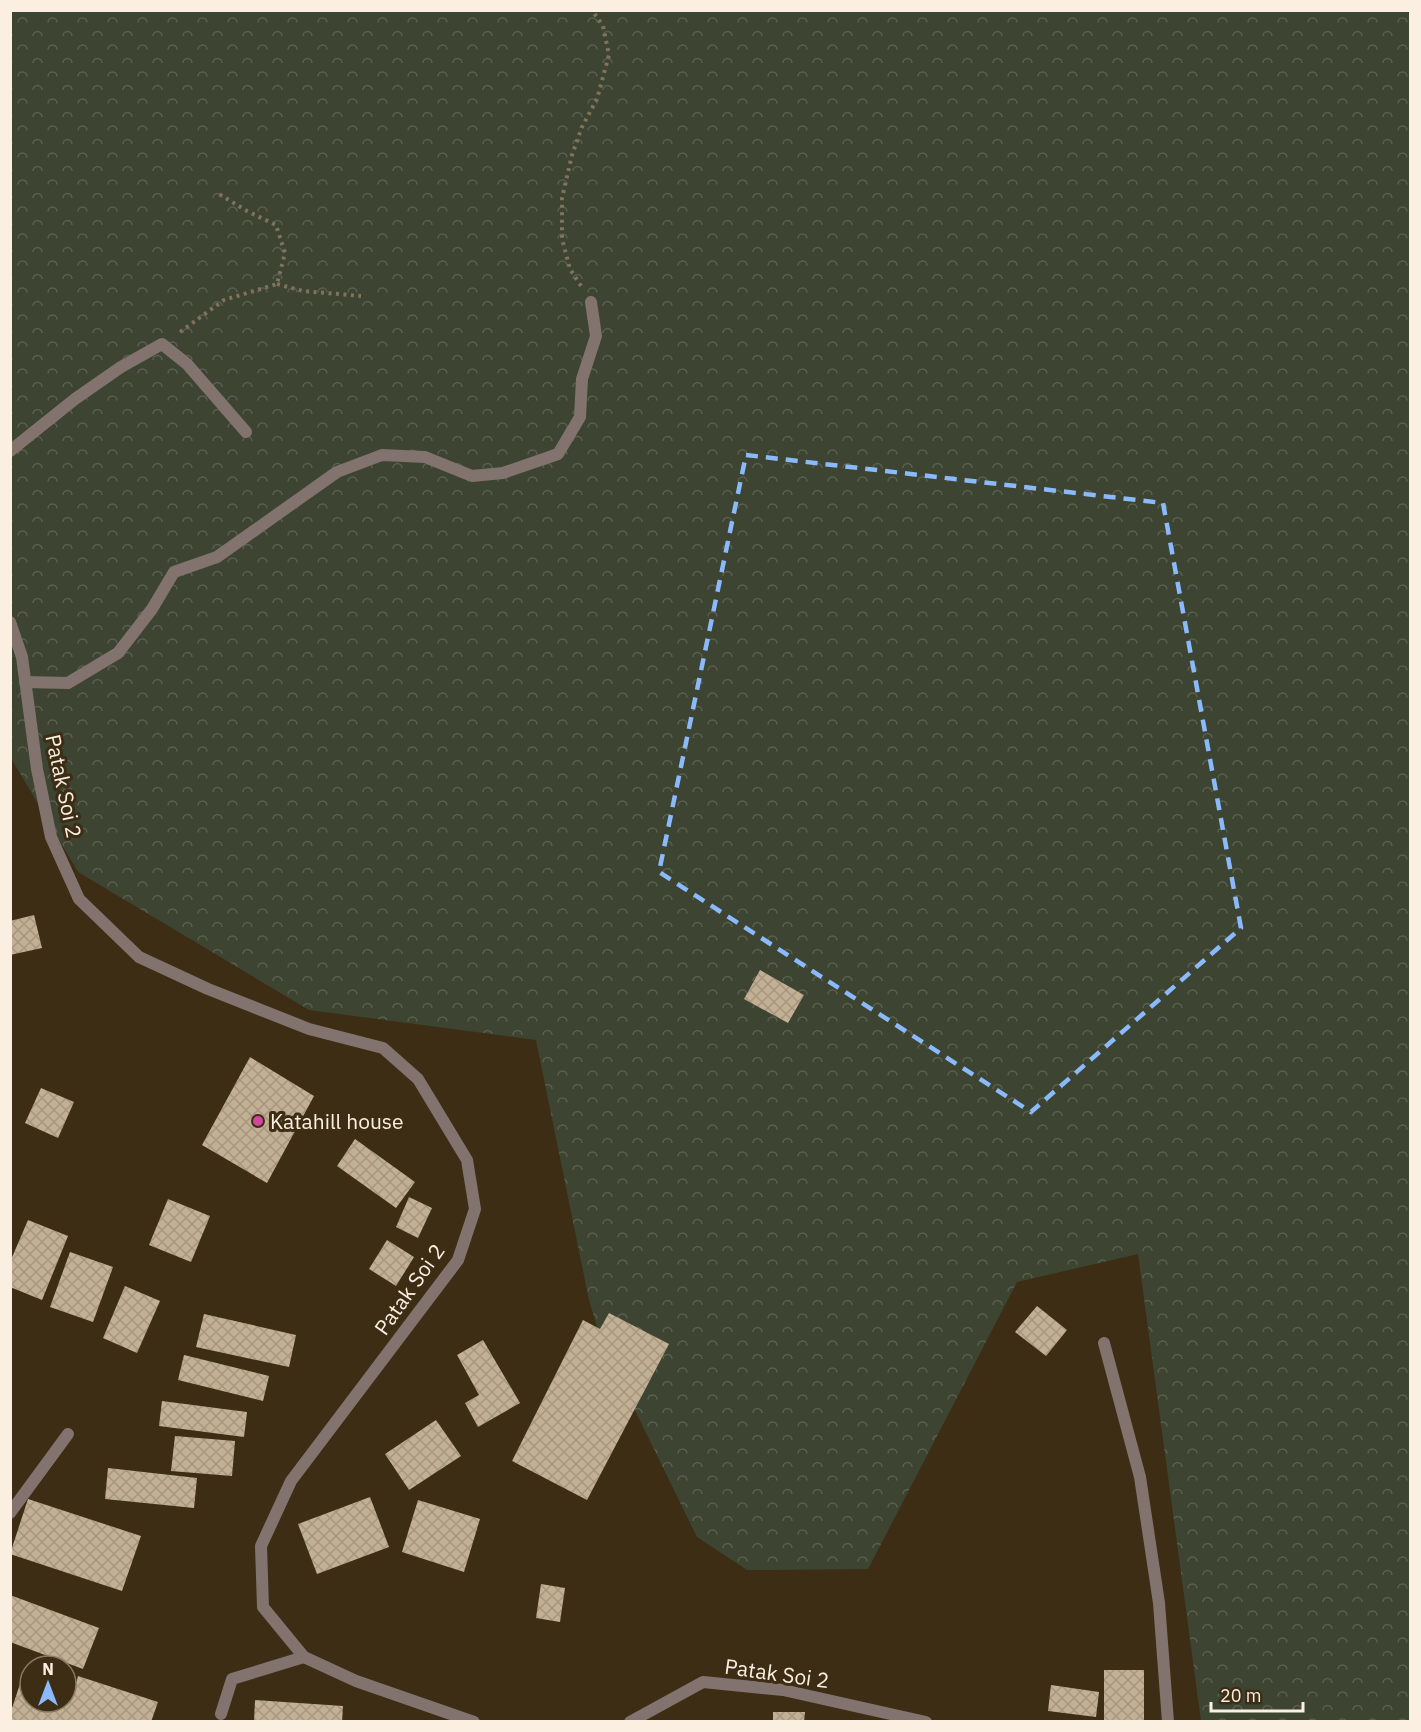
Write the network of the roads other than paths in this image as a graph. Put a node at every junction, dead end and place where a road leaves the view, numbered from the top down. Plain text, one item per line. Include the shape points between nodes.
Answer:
1 (591, 302) road end
2 (246, 432) dead end
3 (10, 451) edge
4 (10, 622) edge
5 (25, 682) junction
6 (1104, 1343) dead end
7 (69, 1434) dead end
8 (10, 1513) edge
9 (304, 1657) junction
10 (221, 1714) dead end
11 (474, 1722) edge
12 (630, 1722) edge
13 (926, 1722) edge
14 (1168, 1722) edge

1 - 5 street via 596,336 582,379 580,417 558,454 503,473 472,476 425,457 382,455 337,472 217,557 174,572 118,653 69,683
2 - 3 street via 188,364 162,344 75,399
4 - 5 street, Patak Soi 2 via 22,657
5 - 9 street, Patak Soi 2 via 51,837 79,899 139,957 309,1029 383,1048 418,1079 467,1160 475,1209 458,1260 291,1481 261,1546 263,1606
6 - 14 street via 1140,1477 1159,1603
7 - 8 street
9 - 10 street via 232,1679
9 - 11 street, Patak Soi 2 via 356,1681
12 - 13 street, Patak Soi 2 via 703,1682 783,1690

